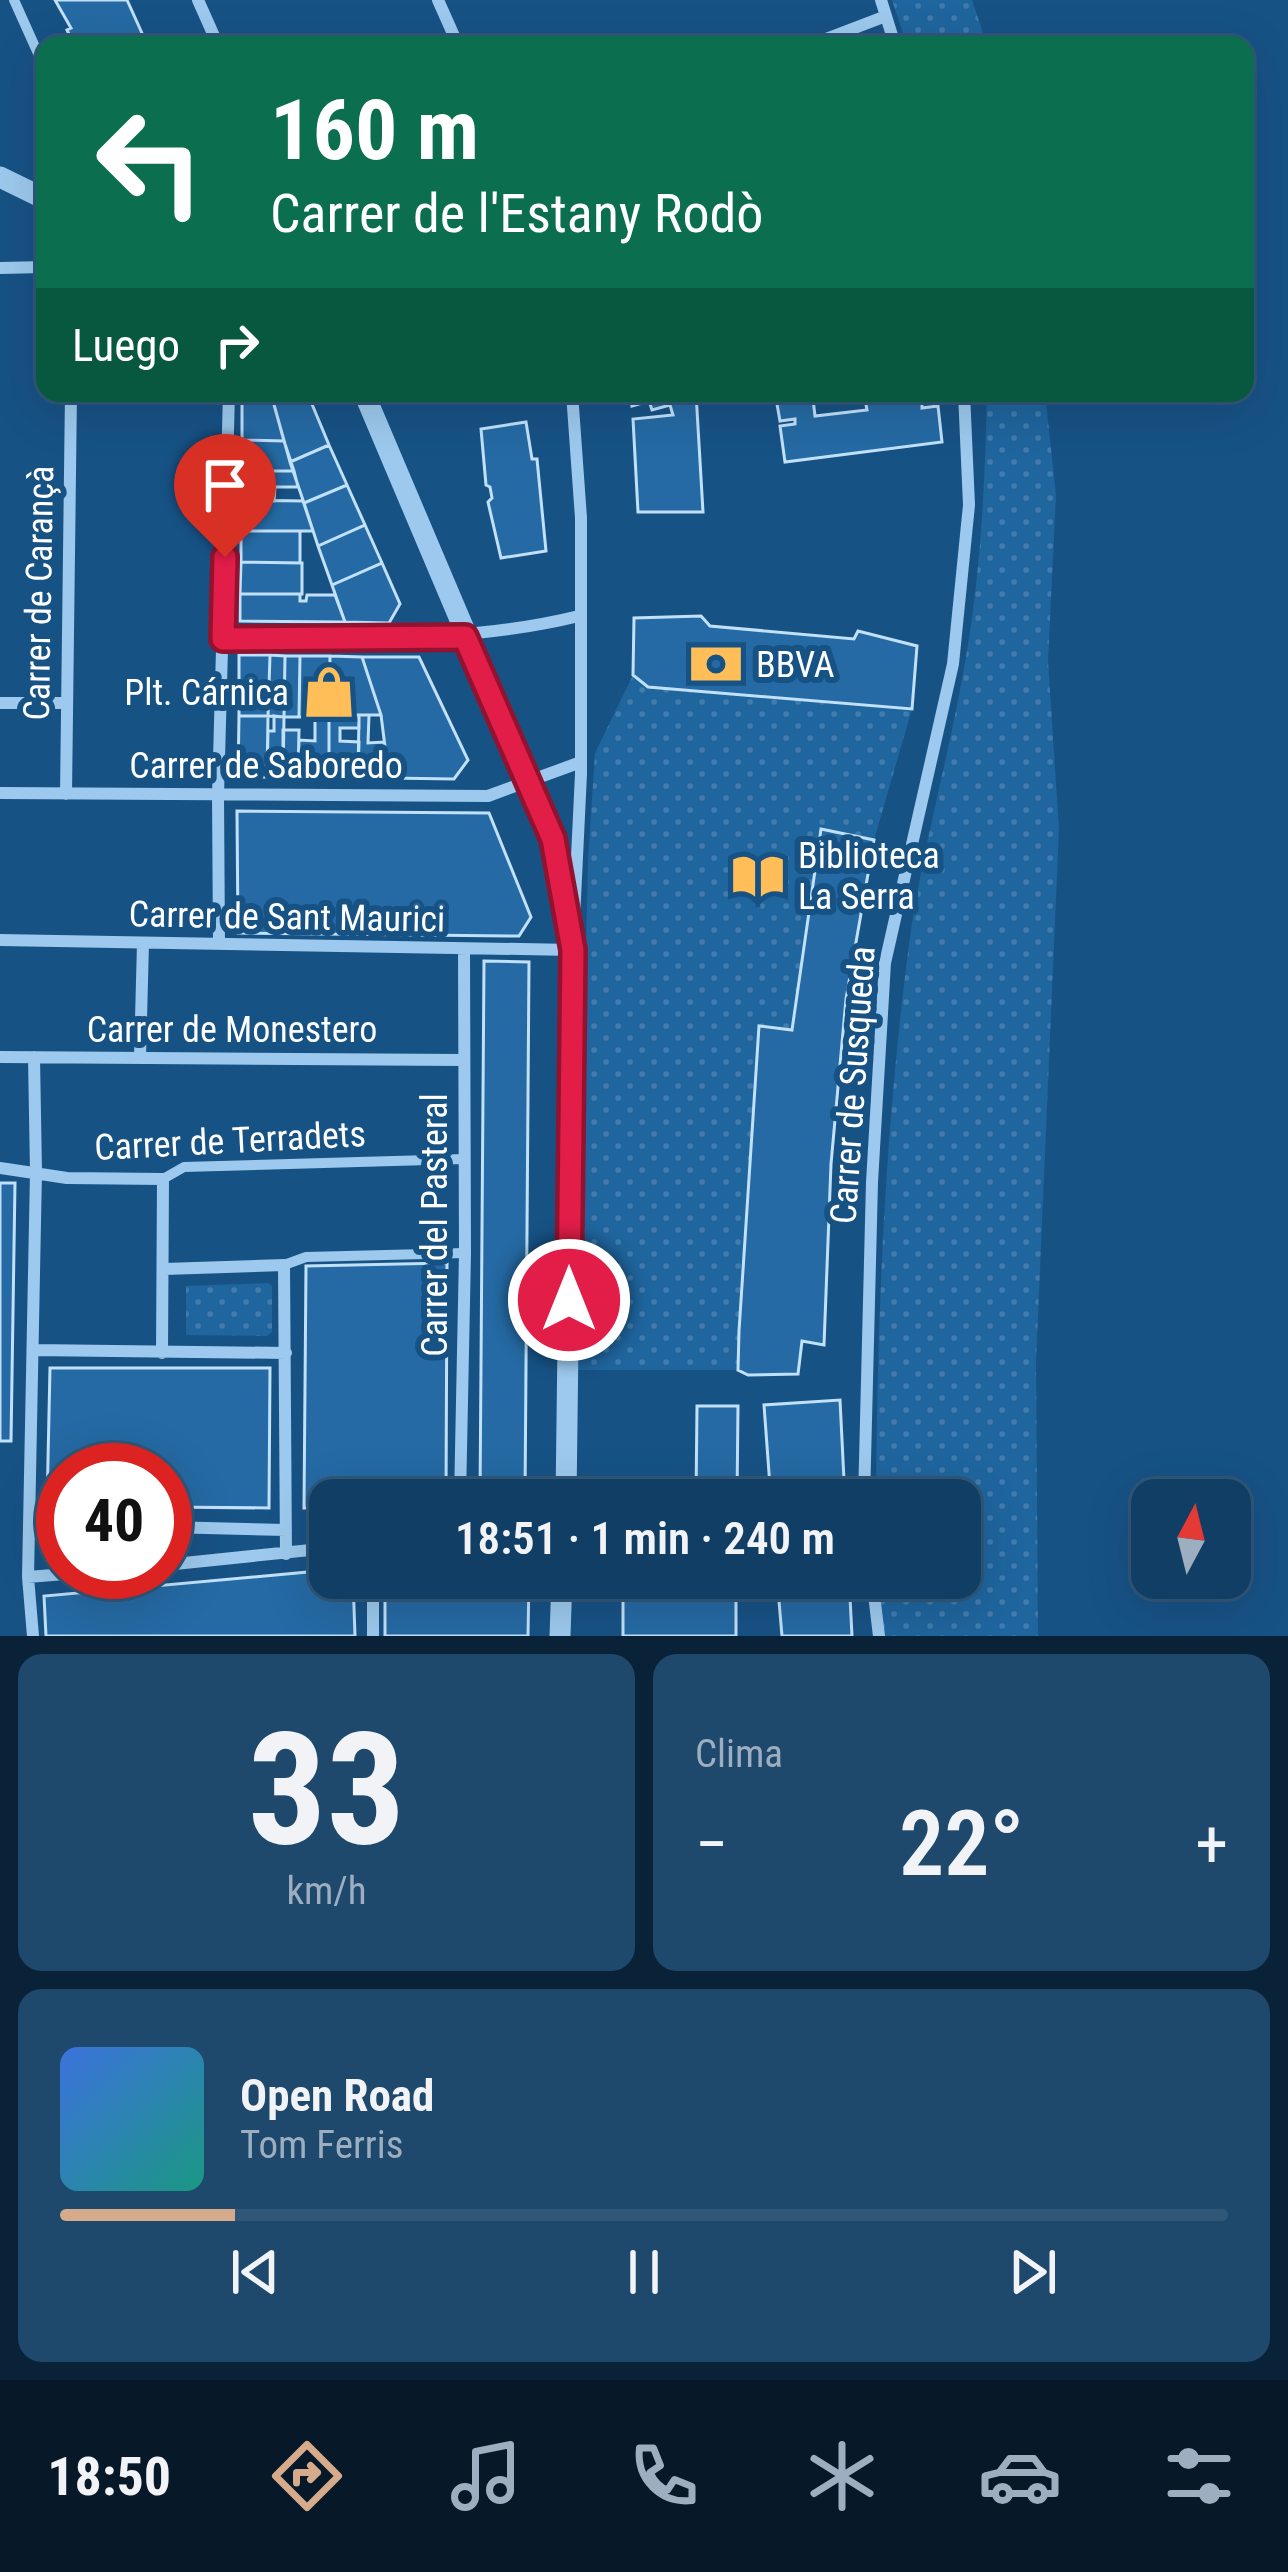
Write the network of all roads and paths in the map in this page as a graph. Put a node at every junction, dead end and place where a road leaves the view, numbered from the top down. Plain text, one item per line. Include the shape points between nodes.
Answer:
1 (14, 0) edge
2 (198, 0) edge
3 (438, 0) edge
4 (881, 0) edge
5 (886, 16) junction
6 (214, 36) edge
7 (454, 36) edge
8 (834, 36) edge
9 (893, 36) edge
10 (36, 49) edge
11 (0, 177) edge
12 (36, 195) edge
13 (0, 268) edge
14 (36, 268) edge
15 (71, 402) edge
16 (229, 402) edge
17 (368, 402) edge
18 (573, 402) edge
19 (964, 402) edge
20 (579, 616) junction
21 (465, 637) junction
22 (223, 639) junction
23 (0, 703) edge
24 (67, 704) junction
25 (581, 762) junction
26 (528, 779) junction
27 (0, 793) edge
28 (66, 794) junction
29 (218, 796) junction
30 (0, 940) edge
31 (142, 943) junction
32 (219, 944) junction
33 (464, 950) junction
34 (573, 950) junction
35 (0, 1057) edge
36 (34, 1058) junction
37 (140, 1058) junction
38 (464, 1060) junction
39 (464, 1159) junction
40 (0, 1168) edge
41 (36, 1172) junction
42 (164, 1179) junction
43 (465, 1253) junction
44 (284, 1265) junction
45 (165, 1269) junction
46 (33, 1350) junction
47 (162, 1353) junction
48 (286, 1353) junction
49 (460, 1479) edge
50 (566, 1479) edge
51 (865, 1479) edge
52 (32, 1525) junction
53 (36, 1525) edge
54 (192, 1528) edge
55 (286, 1530) junction
56 (309, 1551) edge
57 (286, 1554) junction
58 (192, 1563) edge
59 (36, 1576) edge
60 (28, 1577) junction
61 (374, 1599) edge
62 (561, 1599) edge
63 (875, 1599) edge
64 (33, 1636) edge
65 (373, 1636) edge
66 (560, 1636) edge
67 (879, 1636) edge

1 - 10 street
2 - 6 street
3 - 7 street
4 - 5 street
5 - 8 street
5 - 9 street
11 - 12 street
13 - 14 street
15 - 24 street, Carrer de Carançà
16 - 22 street
17 - 21 street
18 - 20 street
19 - 51 street, Carrer de Susqueda via 969,505 953,664 886,963
20 - 21 street
20 - 25 street
21 - 22 street
21 - 26 street
22 - 29 street
23 - 24 street
24 - 28 street, Carrer de Carançà
25 - 26 street, Carrer de Saboredo
25 - 34 street
26 - 29 street, Carrer de Saboredo via 488,796
26 - 34 street via 553,839
27 - 28 street, Carrer de Saboredo
28 - 29 street, Carrer de Saboredo
29 - 32 street
30 - 31 street, Carrer de Sant Maurici
31 - 32 street, Carrer de Sant Maurici
31 - 37 street
32 - 33 street, Carrer de Sant Maurici
33 - 34 street, Carrer de Sant Maurici
33 - 38 street, Carrer del Pasteral
34 - 50 street
35 - 36 street, Carrer de Monestero
36 - 37 street, Carrer de Monestero
36 - 41 street
37 - 38 street, Carrer de Monestero
38 - 39 street, Carrer del Pasteral
39 - 42 street, Carrer de Terradets via 184,1167
39 - 43 street, Carrer del Pasteral
40 - 41 street, Carrer de Terradets
41 - 42 street, Carrer de Terradets
41 - 46 street
42 - 45 street
43 - 44 street via 306,1257
43 - 49 street, Carrer del Pasteral
44 - 45 street
44 - 48 street
45 - 47 street
46 - 47 street
46 - 52 street
47 - 48 street
48 - 55 street
52 - 53 street
52 - 60 street
54 - 55 street
55 - 57 street
56 - 57 street
57 - 58 street
59 - 60 street
60 - 64 street
61 - 65 street
62 - 66 street
63 - 67 street

